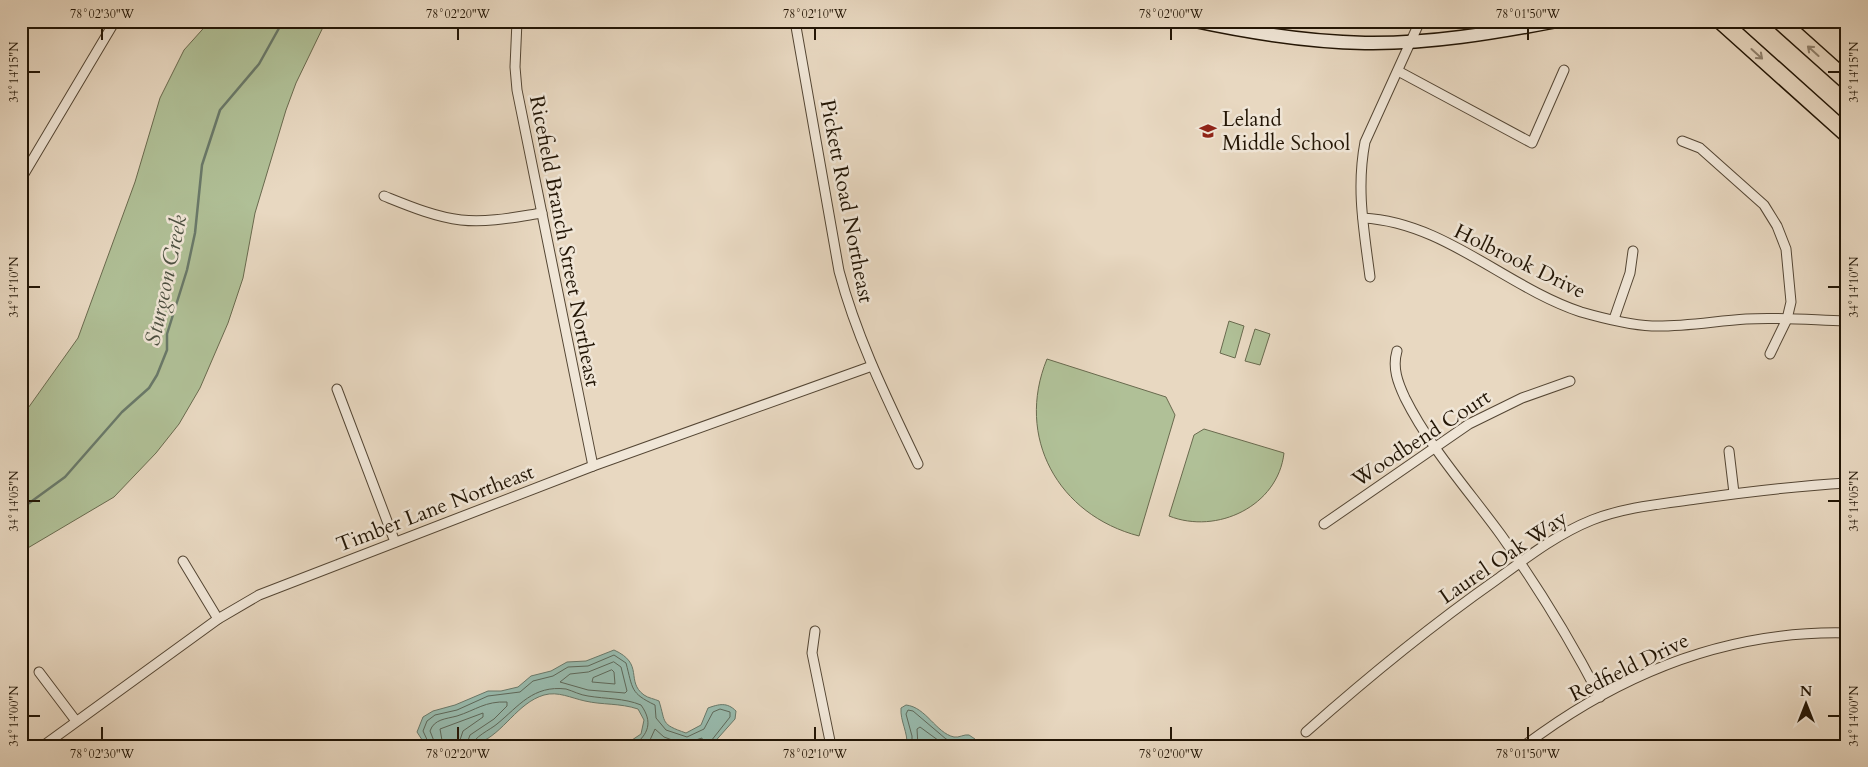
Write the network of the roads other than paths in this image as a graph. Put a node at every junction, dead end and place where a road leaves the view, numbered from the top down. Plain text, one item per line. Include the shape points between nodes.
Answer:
1 (114, 21) edge
2 (516, 21) edge
3 (795, 21) edge
4 (1195, 21) edge
5 (1420, 21) edge
6 (1557, 21) edge
7 (1721, 21) edge
8 (1780, 21) edge
9 (1412, 40) junction
10 (1564, 70) dead end
11 (1398, 71) junction
12 (1847, 81) edge
13 (1847, 134) edge
14 (1682, 141) dead end
15 (21, 179) edge
16 (384, 196) dead end
17 (542, 213) junction
18 (1362, 218) junction
19 (1632, 251) dead end
20 (1370, 277) dead end
21 (1614, 319) junction
22 (1787, 319) junction
23 (1845, 321) dead end
24 (1397, 351) dead end
25 (1770, 354) dead end
26 (872, 366) junction
27 (1570, 381) dead end
28 (337, 389) dead end
29 (1436, 446) junction
30 (1728, 451) dead end
31 (918, 464) dead end
32 (593, 466) junction
33 (1847, 483) edge
34 (1734, 494) junction
35 (1324, 524) dead end
36 (396, 542) junction
37 (183, 561) dead end
38 (1520, 562) junction
39 (218, 619) junction
40 (815, 631) dead end
41 (1847, 633) edge
42 (39, 672) dead end
43 (1600, 697) junction
44 (76, 721) junction
45 (1306, 732) dead end
46 (43, 746) edge
47 (831, 746) edge
48 (1524, 746) edge

1 - 15 street
2 - 17 street, Ricefield Branch Street Northeast via 517,90
3 - 26 street, Pickett Road Northeast via 839,271 849,308
4 - 9 street via 1313,39 1366,43
5 - 9 street
6 - 9 street via 1480,34
7 -> 13 highway
12 -> 8 highway
9 - 11 street
10 - 11 street via 1532,143
11 - 18 street via 1365,142 1361,163
14 - 22 street via 1700,148 1736,179 1764,205 1777,226 1786,249 1790,273 1791,302
16 - 17 street via 439,216 463,220
17 - 32 street, Ricefield Branch Street Northeast
18 - 20 street
18 - 21 street, Holbrook Drive via 1408,226 1557,302 1581,312
19 - 21 street via 1630,273
21 - 22 street, Holbrook Drive via 1650,326
22 - 23 street, Holbrook Drive
22 - 25 street
24 - 29 street via 1395,368 1399,385 1419,424
26 - 31 street, Pickett Road Northeast
26 - 32 street, Timber Lane Northeast
27 - 29 street, Woodbend Court via 1505,405
28 - 36 street
29 - 35 street, Woodbend Court
29 - 38 street
30 - 34 street
32 - 36 street, Timber Lane Northeast
33 - 34 street, Laurel Oak Way
34 - 38 street, Laurel Oak Way via 1608,514 1577,527
36 - 39 street, Timber Lane Northeast via 259,595
37 - 39 street
38 - 43 street
38 - 45 street, Laurel Oak Way via 1389,659
39 - 44 street, Timber Lane Northeast
40 - 47 street via 812,653
41 - 43 street, Redfield Drive via 1784,634 1727,644 1671,663
42 - 44 street
43 - 48 street, Redfield Drive
44 - 46 street, Timber Lane Northeast

